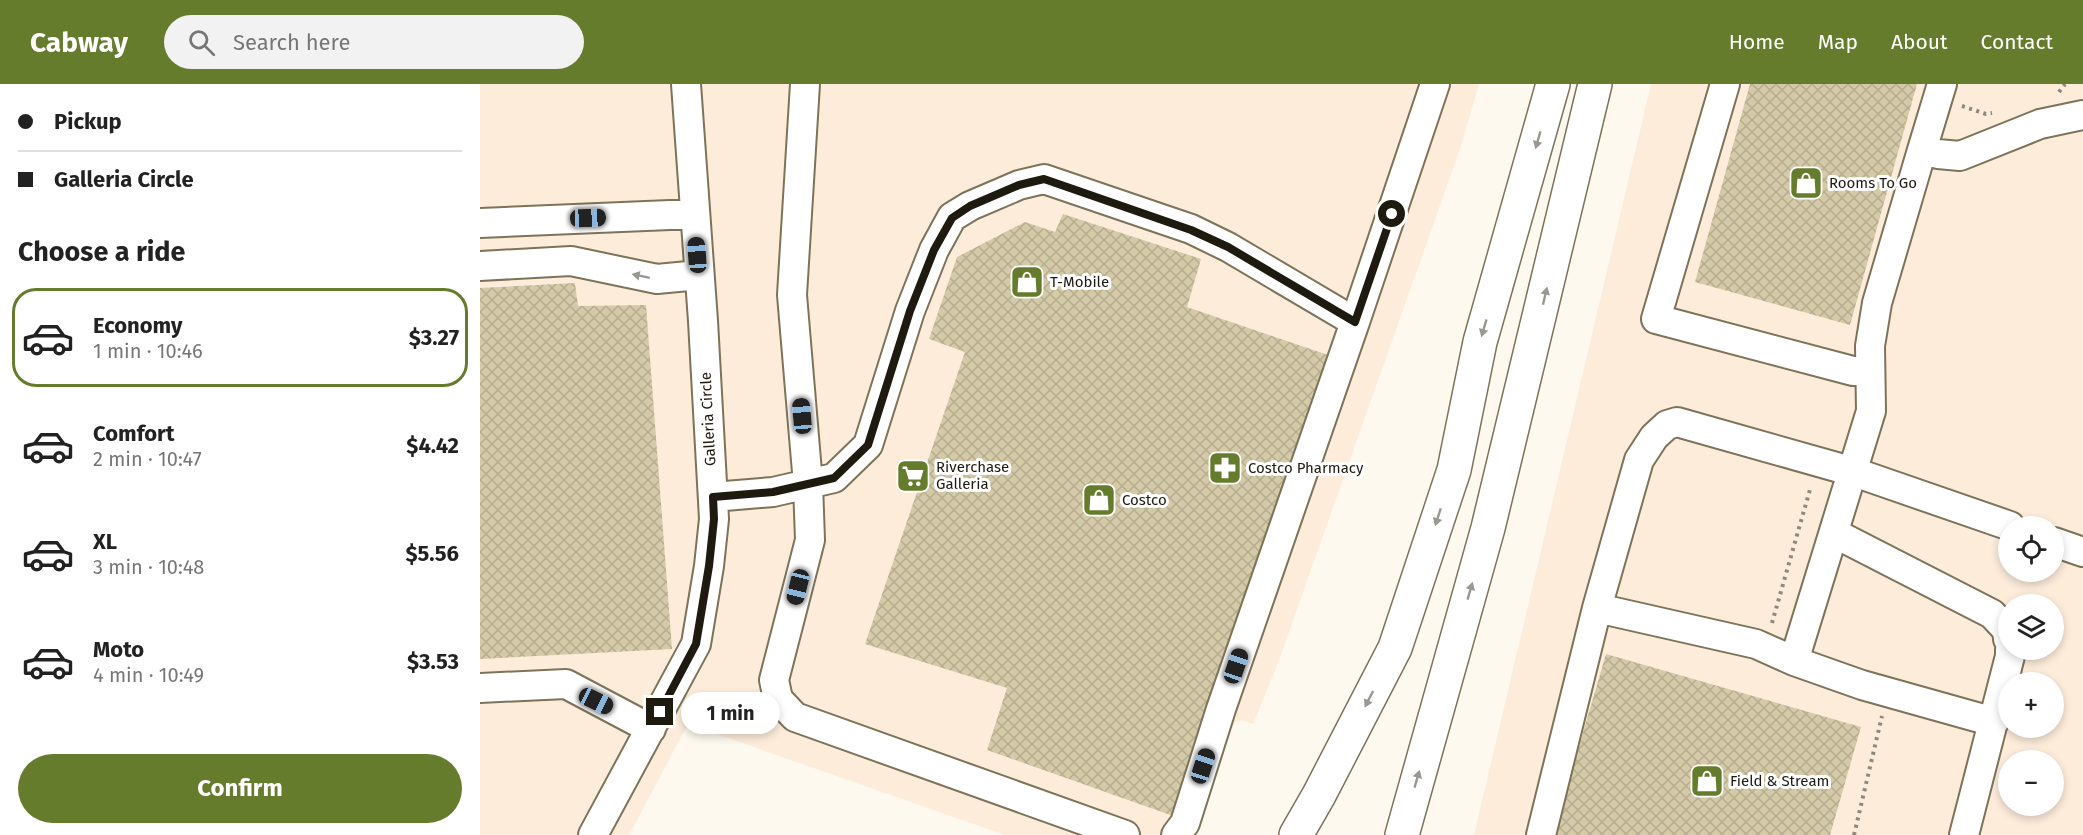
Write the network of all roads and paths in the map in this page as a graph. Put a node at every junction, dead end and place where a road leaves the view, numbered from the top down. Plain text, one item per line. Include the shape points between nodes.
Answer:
1 (686, 84) edge
2 (805, 84) edge
3 (1435, 84) edge
4 (1553, 84) edge
5 (1595, 84) edge
6 (1725, 84) edge
7 (2065, 84) edge
8 (1940, 91) edge
9 (2053, 95) dead end
10 (1998, 112) dead end
11 (2083, 115) edge
12 (1922, 150) junction
13 (694, 214) junction
14 (480, 223) edge
15 (480, 266) edge
16 (699, 275) junction
17 (1355, 322) junction
18 (1870, 370) junction
19 (1850, 482) junction
20 (808, 484) junction
21 (713, 497) junction
22 (1998, 523) edge
23 (1834, 533) junction
24 (2064, 545) edge
25 (2083, 552) edge
26 (1597, 608) junction
27 (1998, 620) edge
28 (1760, 646) junction
29 (2009, 660) edge
30 (1794, 661) junction
31 (480, 688) edge
32 (1884, 710) dead end
33 (1994, 722) junction
34 (651, 729) junction
35 (593, 835) edge
36 (1125, 835) edge
37 (1176, 835) edge
38 (1296, 835) edge
39 (1401, 835) edge
40 (1541, 835) edge
41 (1854, 835) edge
42 (1964, 835) edge

1 - 13 street, Galleria Circle
2 - 20 street via 792,295
3 - 17 street
4 -> 38 highway via 1480,342 1454,470 1395,648
39 -> 5 highway via 1491,517
6 - 18 street via 1656,319 1853,371
7 - 9 path
8 - 10 path via 1986,114
8 - 12 street
11 - 12 street via 2040,124 1960,156
12 - 18 street via 1877,303
13 - 14 street
13 - 16 street, Galleria Circle
16 -> 15 street via 657,279 571,261
16 - 21 street, Galleria Circle
17 - 20 street via 1228,247 1191,230 1044,179 1019,185 952,218 934,250 910,311 868,445 834,478
17 - 37 street via 1185,823
18 - 19 street via 1871,411
19 - 22 street
19 - 23 street
19 - 26 street via 1677,422 1666,425 1640,460
19 - 28 path via 1813,482 1769,635
20 - 21 street via 773,492
20 - 36 street via 810,540 774,680 778,699 795,717
21 - 34 street, Galleria Circle via 709,566 696,644
23 - 27 street
23 - 30 street
24 - 25 street
26 - 28 street
26 - 40 street
28 - 30 street
29 - 33 street
30 - 33 street via 1862,685
31 - 34 street via 566,684
32 - 41 path
33 - 42 street
34 - 35 street, Galleria Circle

